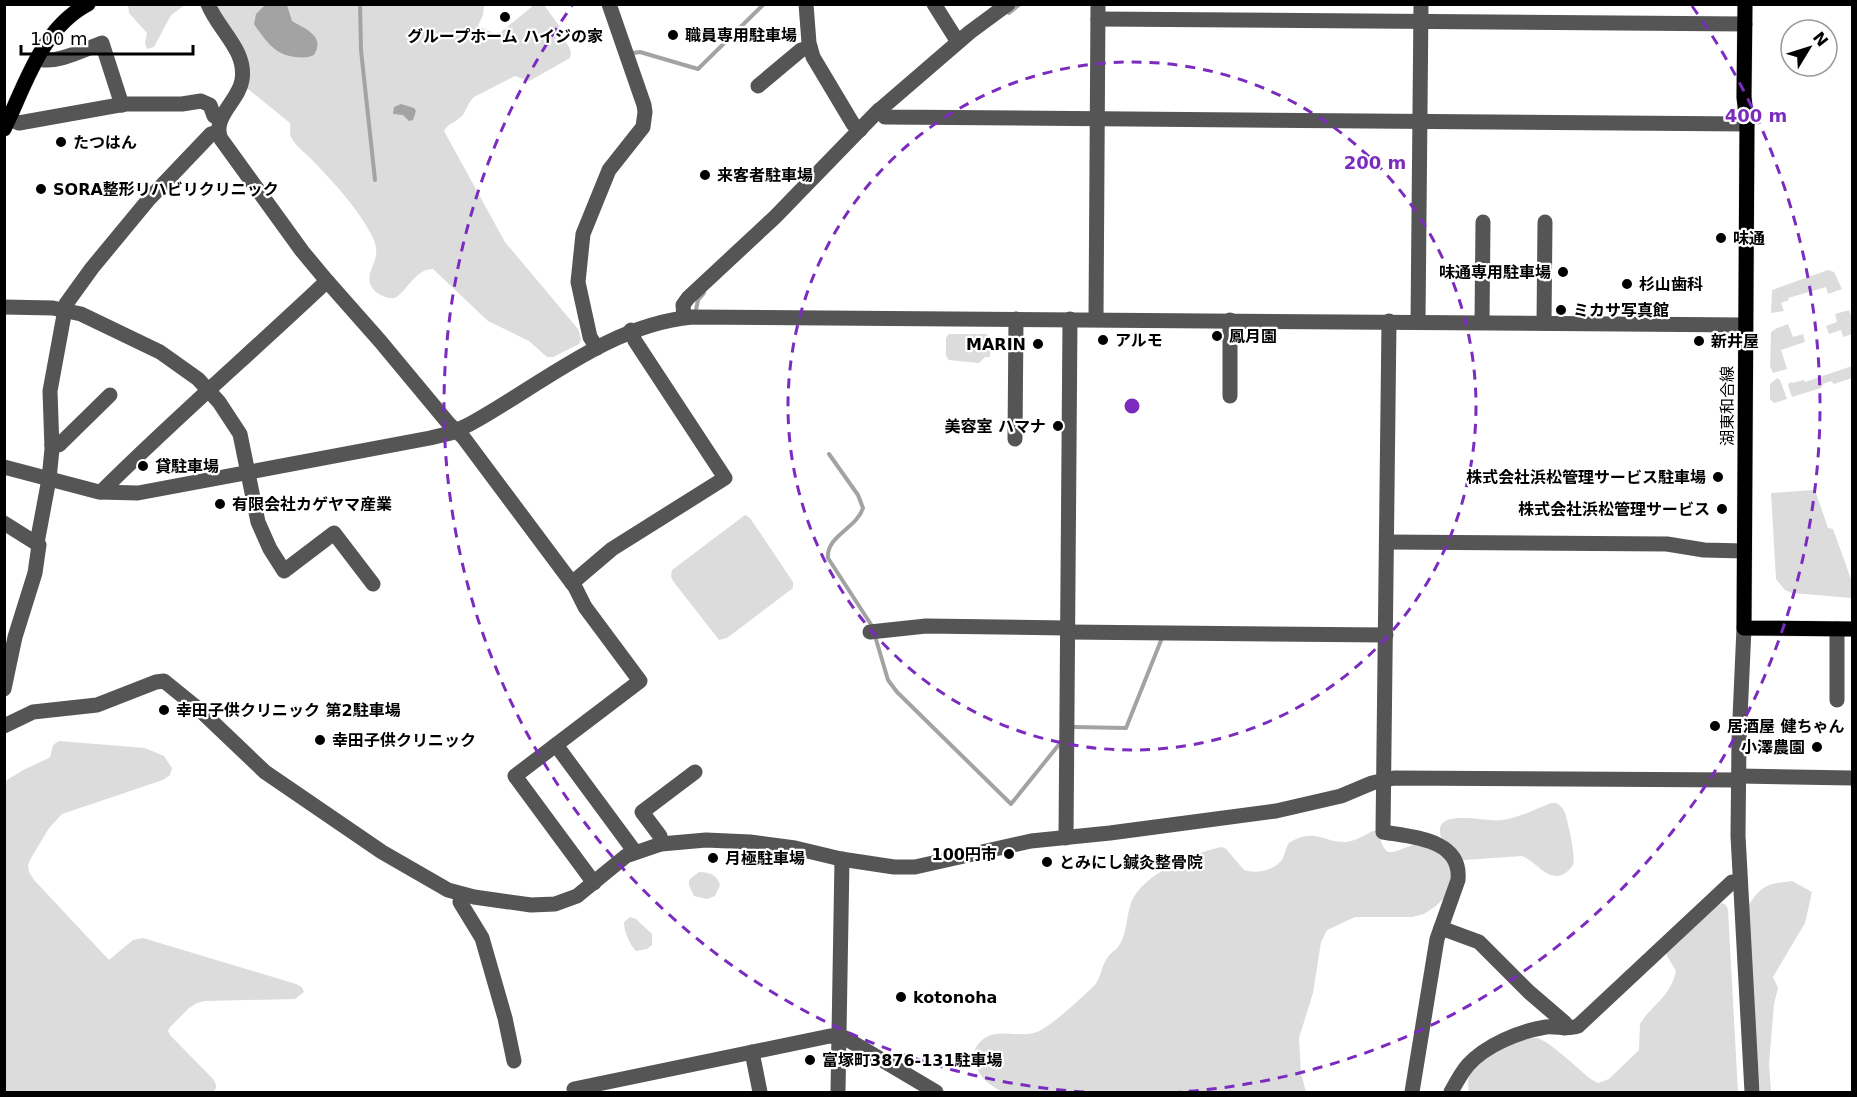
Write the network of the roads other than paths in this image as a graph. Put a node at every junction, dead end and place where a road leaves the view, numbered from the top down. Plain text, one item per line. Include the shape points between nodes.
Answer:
1 (88, 4) edge
2 (208, 4) edge
3 (609, 4) edge
4 (806, 4) edge
5 (934, 4) edge
6 (1421, 4) edge
7 (1745, 4) edge
8 (1005, 5) edge
9 (1098, 12) edge
10 (1421, 22) junction
11 (1745, 24) junction
12 (958, 42) junction
13 (810, 47) junction
14 (37, 58) junction
15 (758, 86) dead end
16 (122, 105) junction
17 (879, 110) junction
18 (1097, 118) junction
19 (1420, 121) junction
20 (7, 124) edge
21 (1747, 124) junction
22 (219, 125) junction
23 (860, 130) junction
24 (1483, 222) dead end
25 (1545, 222) dead end
26 (327, 281) junction
27 (4, 307) edge
28 (64, 309) junction
29 (684, 317) junction
30 (1016, 319) junction
31 (1070, 319) junction
32 (1096, 319) junction
33 (1230, 320) junction
34 (1389, 321) junction
35 (1418, 322) junction
36 (1482, 322) junction
37 (1544, 323) junction
38 (1745, 325) junction
39 (631, 330) junction
40 (597, 348) junction
41 (208, 389) junction
42 (110, 395) dead end
43 (1230, 396) dead end
44 (456, 431) junction
45 (1015, 439) dead end
46 (52, 445) junction
47 (4, 468) edge
48 (248, 473) junction
49 (49, 479) junction
50 (101, 492) junction
51 (4, 523) edge
52 (1387, 542) junction
53 (37, 543) junction
54 (1744, 551) junction
55 (572, 583) junction
56 (373, 584) dead end
57 (1744, 628) junction
58 (1845, 629) edge
59 (1067, 630) junction
60 (870, 632) dead end
61 (1386, 634) junction
62 (4, 689) edge
63 (1837, 700) dead end
64 (4, 726) edge
65 (556, 745) junction
66 (696, 772) dead end
67 (1739, 778) junction
68 (1852, 778) edge
69 (1384, 780) junction
70 (1066, 838) junction
71 (661, 844) junction
72 (635, 852) junction
73 (842, 859) junction
74 (1740, 882) junction
75 (594, 883) junction
76 (462, 894) junction
77 (1441, 928) junction
78 (1564, 1028) junction
79 (839, 1037) junction
80 (752, 1052) junction
81 (514, 1061) dead end
82 (575, 1092) edge
83 (760, 1092) edge
84 (838, 1092) edge
85 (936, 1092) edge
86 (1412, 1092) edge
87 (1451, 1092) edge
88 (1752, 1092) edge

1 - 14 main road via 58,27
2 - 22 street via 239,54 242,67 239,91
3 - 40 street via 644,105 645,120 640,134 609,170 583,234 578,282 590,337
4 - 13 street
5 - 12 street
6 - 10 street
7 - 11 main road, 湖東和合線
8 - 12 street
9 - 10 street
9 - 18 street
10 - 11 street
10 - 19 street
11 - 21 main road, 湖東和合線
12 - 17 street
13 - 15 street
13 - 23 street
14 - 16 street via 44,62 59,59 102,43
14 - 20 main road
16 - 20 street
16 - 22 street via 201,101 210,105
17 - 18 street via 885,117
17 - 23 street
18 - 19 street
18 - 32 street
19 - 21 street
19 - 35 street
21 - 38 main road, 湖東和合線
22 - 26 street
22 - 28 street via 149,199
23 - 29 street via 688,298 683,305
24 - 36 street
25 - 37 street
26 - 41 street
26 - 44 street
27 - 28 street
28 - 41 street via 160,352
28 - 46 street via 49,399
29 - 30 street
29 - 39 street
30 - 31 street
30 - 45 street
31 - 32 street
31 - 59 street
32 - 33 street
33 - 34 street
33 - 43 street
34 - 35 street
34 - 52 street
35 - 36 street
36 - 37 street
37 - 38 street
38 - 54 main road, 湖東和合線
39 - 40 street
39 - 55 street via 725,478 612,549
40 - 44 street
41 - 48 street via 240,434
41 - 50 street
42 - 46 street via 59,445
44 - 48 street
44 - 55 street
46 - 49 street
47 - 49 street
48 - 50 street via 138,493
48 - 56 street via 260,528 284,571 334,533
49 - 50 street
49 - 53 street
51 - 53 street
52 - 54 street via 1667,544
52 - 61 street
53 - 62 street via 35,573 13,643
54 - 57 main road, 湖東和合線
55 - 65 street via 585,607 640,681
57 - 58 main road
57 - 67 street
58 - 63 street
59 - 60 street via 926,626
59 - 61 street
59 - 70 street
61 - 69 street
64 - 76 street via 33,712 97,705 156,682 167,683 274,779 382,852 435,884
65 - 72 street
65 - 75 street via 515,776
66 - 71 street via 642,812 660,836
67 - 68 street
67 - 69 street
67 - 74 street
69 - 70 street via 1341,796 1276,811
69 - 77 street via 1383,832 1434,842 1457,864 1458,880
70 - 73 street via 1021,843 915,867
71 - 72 street
71 - 73 street via 750,842
72 - 75 street
73 - 79 street
74 - 78 street via 1732,882 1578,1026
74 - 88 street
75 - 76 street via 566,901 543,906
76 - 81 street via 460,903 482,938
77 - 78 street via 1479,942 1565,1023
77 - 86 street
78 - 87 street via 1530,1030 1509,1038 1472,1061
79 - 80 street
79 - 84 street
79 - 85 street
80 - 82 street via 574,1089
80 - 83 street

